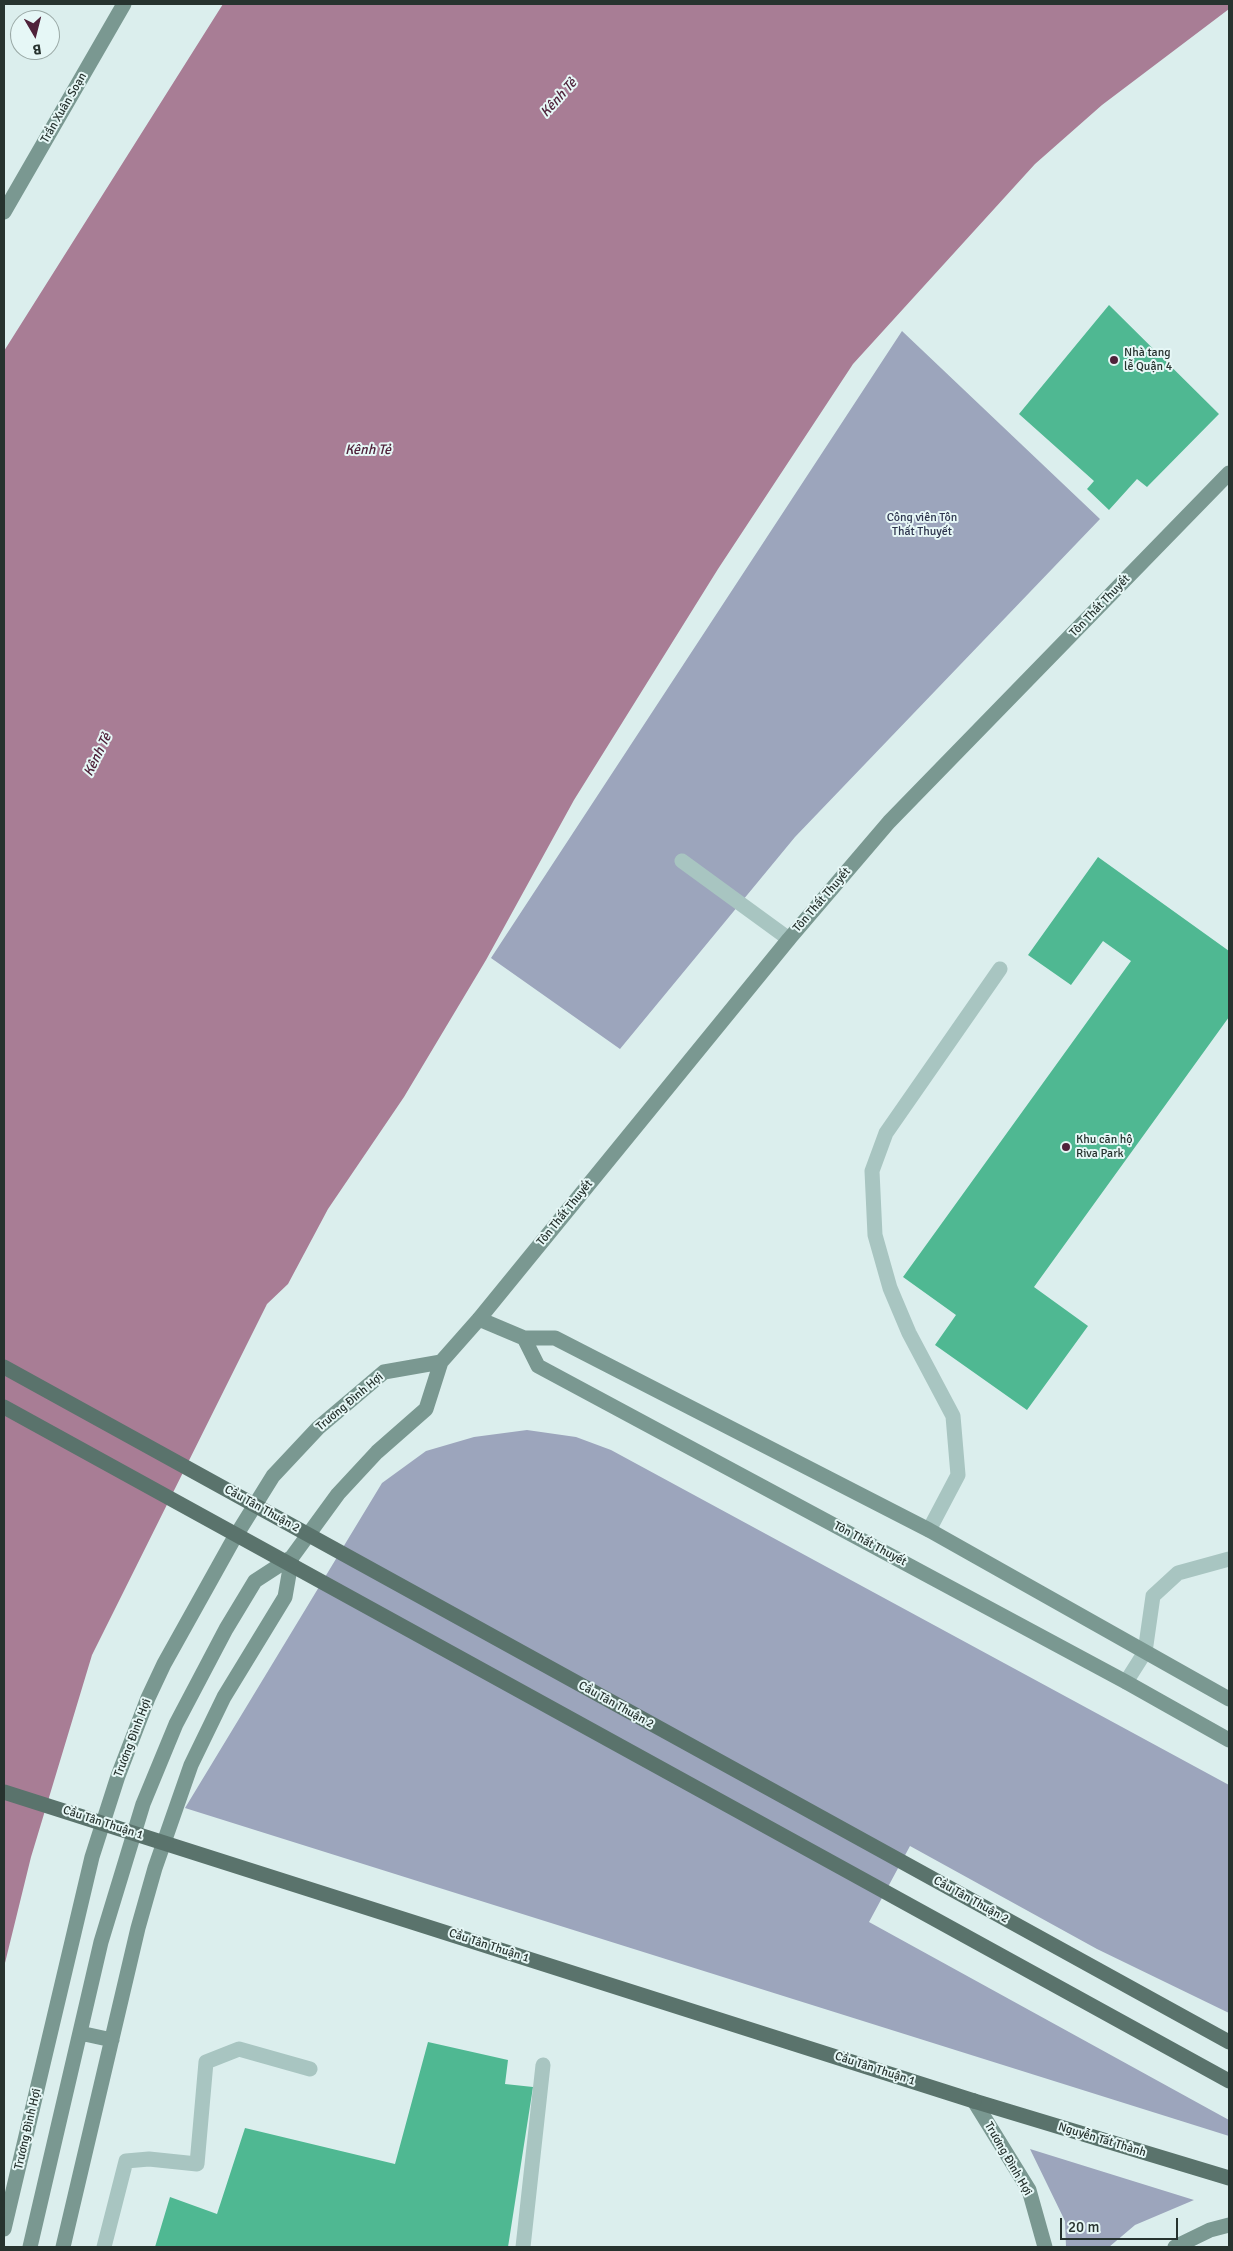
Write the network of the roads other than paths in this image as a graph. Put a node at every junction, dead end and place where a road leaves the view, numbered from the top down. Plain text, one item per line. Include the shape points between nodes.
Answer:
1 (124, 4) edge
2 (4, 212) edge
3 (1229, 473) edge
4 (682, 861) dead end
5 (789, 938) junction
6 (1000, 969) dead end
7 (479, 1319) junction
8 (524, 1338) junction
9 (441, 1362) junction
10 (4, 1367) edge
11 (4, 1407) edge
12 (929, 1530) junction
13 (292, 1557) junction
14 (1229, 1559) edge
15 (1145, 1652) junction
16 (1126, 1682) junction
17 (1229, 1699) edge
18 (1229, 1740) edge
19 (4, 1792) edge
20 (80, 2033) junction
21 (112, 2040) junction
22 (1229, 2042) edge
23 (543, 2065) dead end
24 (310, 2069) dead end
25 (1229, 2081) edge
26 (974, 2101) junction
27 (1229, 2178) edge
28 (1229, 2225) edge
29 (4, 2229) edge
30 (30, 2247) edge
31 (63, 2247) edge
32 (104, 2247) edge
33 (523, 2247) edge
34 (1045, 2247) edge
35 (1175, 2247) edge

1 - 2 main road, Trần Xuân Soạn
3 - 5 main road, Tôn Thất Thuyết via 889,822
4 - 5 lane
5 - 7 main road, Tôn Thất Thuyết
6 - 12 lane via 886,1133 872,1171 875,1235 890,1288 909,1333 952,1416 958,1475
7 - 8 main road
7 - 9 main road
8 - 12 main road via 555,1338
8 - 16 main road, Tôn Thất Thuyết via 538,1366
9 - 13 main road via 426,1409 377,1452 338,1494
9 - 29 main road, Trương Đình Hợi via 384,1372 318,1428 273,1476 227,1550 164,1664 118,1776 92,1857
10 - 22 main road, Cầu Tân Thuận 2, bridge
11 - 25 main road, bridge
12 - 15 main road
13 - 20 main road via 255,1581 176,1724 143,1804 120,1875
13 - 21 main road via 285,1598 224,1697 191,1765 154,1868
14 - 15 lane via 1178,1573 1153,1596
15 - 16 lane
15 - 17 main road
16 - 18 main road, Tôn Thất Thuyết
19 - 26 main road, Cầu Tân Thuận 1, bridge
20 - 21 main road
20 - 30 main road
21 - 31 main road
23 - 33 lane
24 - 32 lane via 240,2049 206,2062 197,2164 149,2159 126,2161
26 - 27 main road, Nguyễn Tất Thành
26 - 34 main road, Trương Đình Hợi via 1029,2190
28 - 35 main road via 1210,2230

